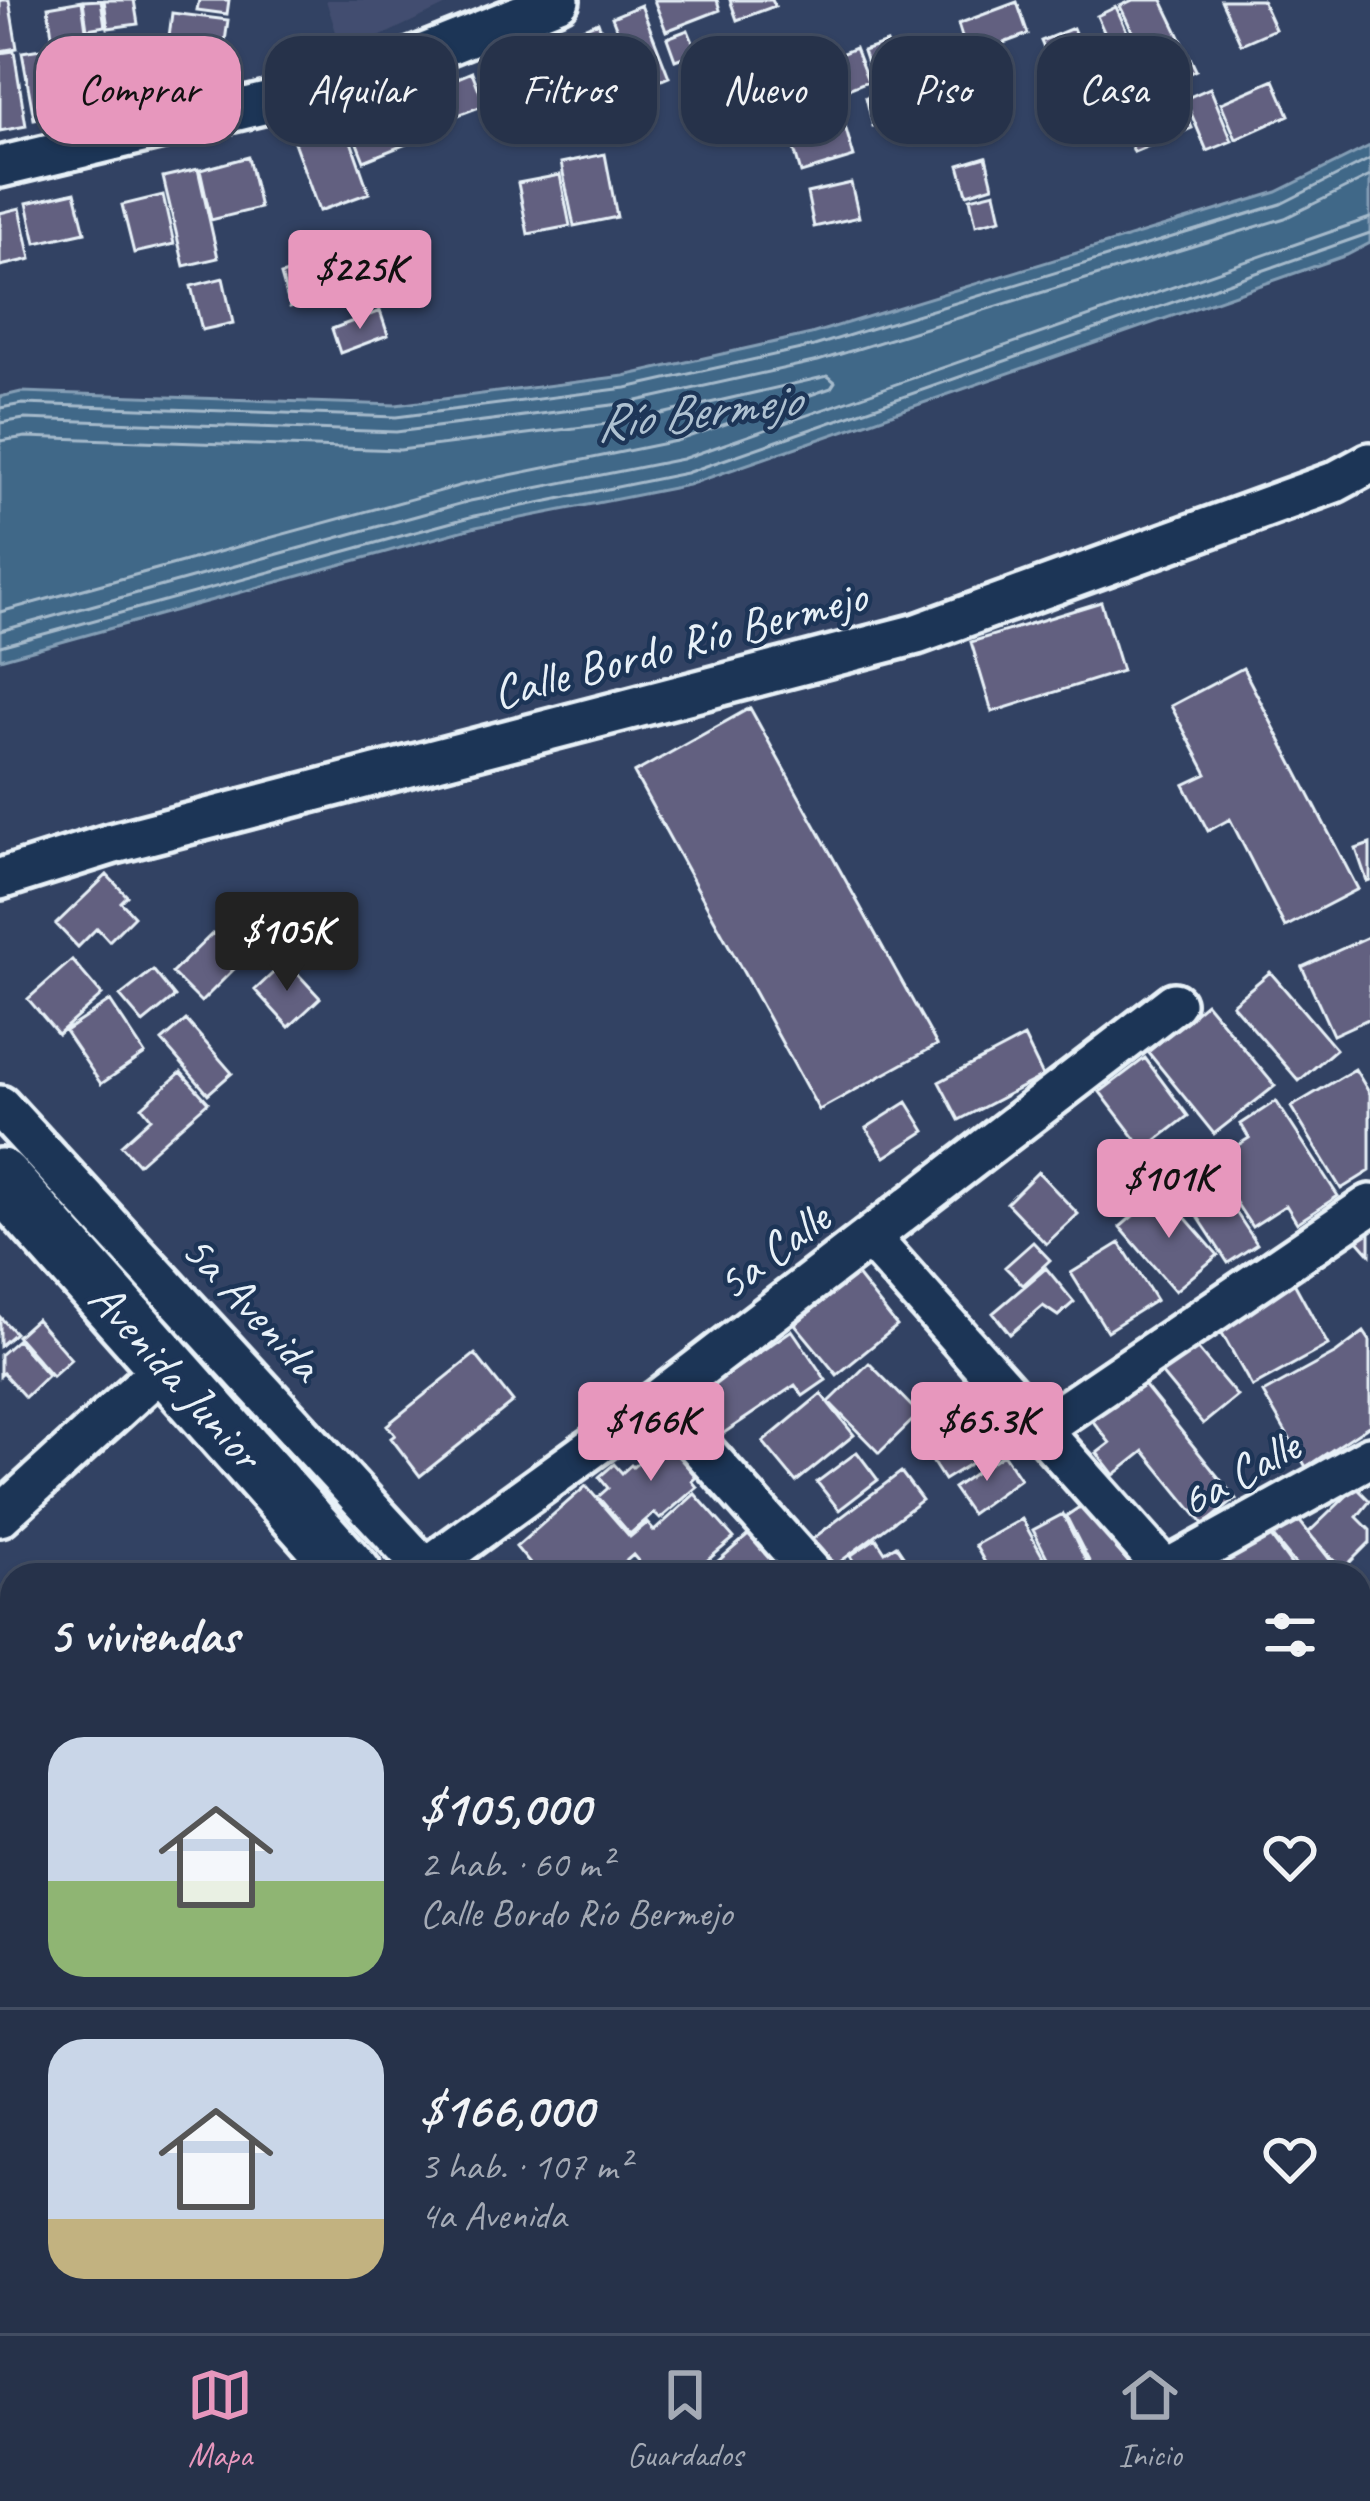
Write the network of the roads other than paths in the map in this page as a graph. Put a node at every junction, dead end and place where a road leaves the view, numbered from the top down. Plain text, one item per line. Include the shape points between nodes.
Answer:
1 (559, 0) edge
2 (0, 167) edge
3 (1370, 464) edge
4 (0, 879) edge
5 (1174, 1003) dead end
6 (0, 1106) edge
7 (0, 1178) edge
8 (1370, 1205) edge
9 (871, 1239) junction
10 (169, 1364) junction
11 (658, 1400) junction
12 (1040, 1429) junction
13 (1370, 1457) edge
14 (0, 1516) edge
15 (343, 1563) edge
16 (420, 1563) edge
17 (440, 1563) edge
18 (803, 1563) edge
19 (1155, 1563) edge
20 (1183, 1563) edge

1 - 2 street via 354,82
3 - 4 street, Calle Bordo Río Bermejo via 917,634
5 - 9 street, 5a Calle
6 - 16 street, 5a Avenida
7 - 10 main road, Avenida Junior
8 - 12 street
9 - 11 street, 5a Calle
9 - 12 street
10 - 14 street
10 - 15 main road, Avenida Junior
11 - 17 street, 5a Calle
11 - 18 street
12 - 19 street
13 - 20 street, 6a Calle

